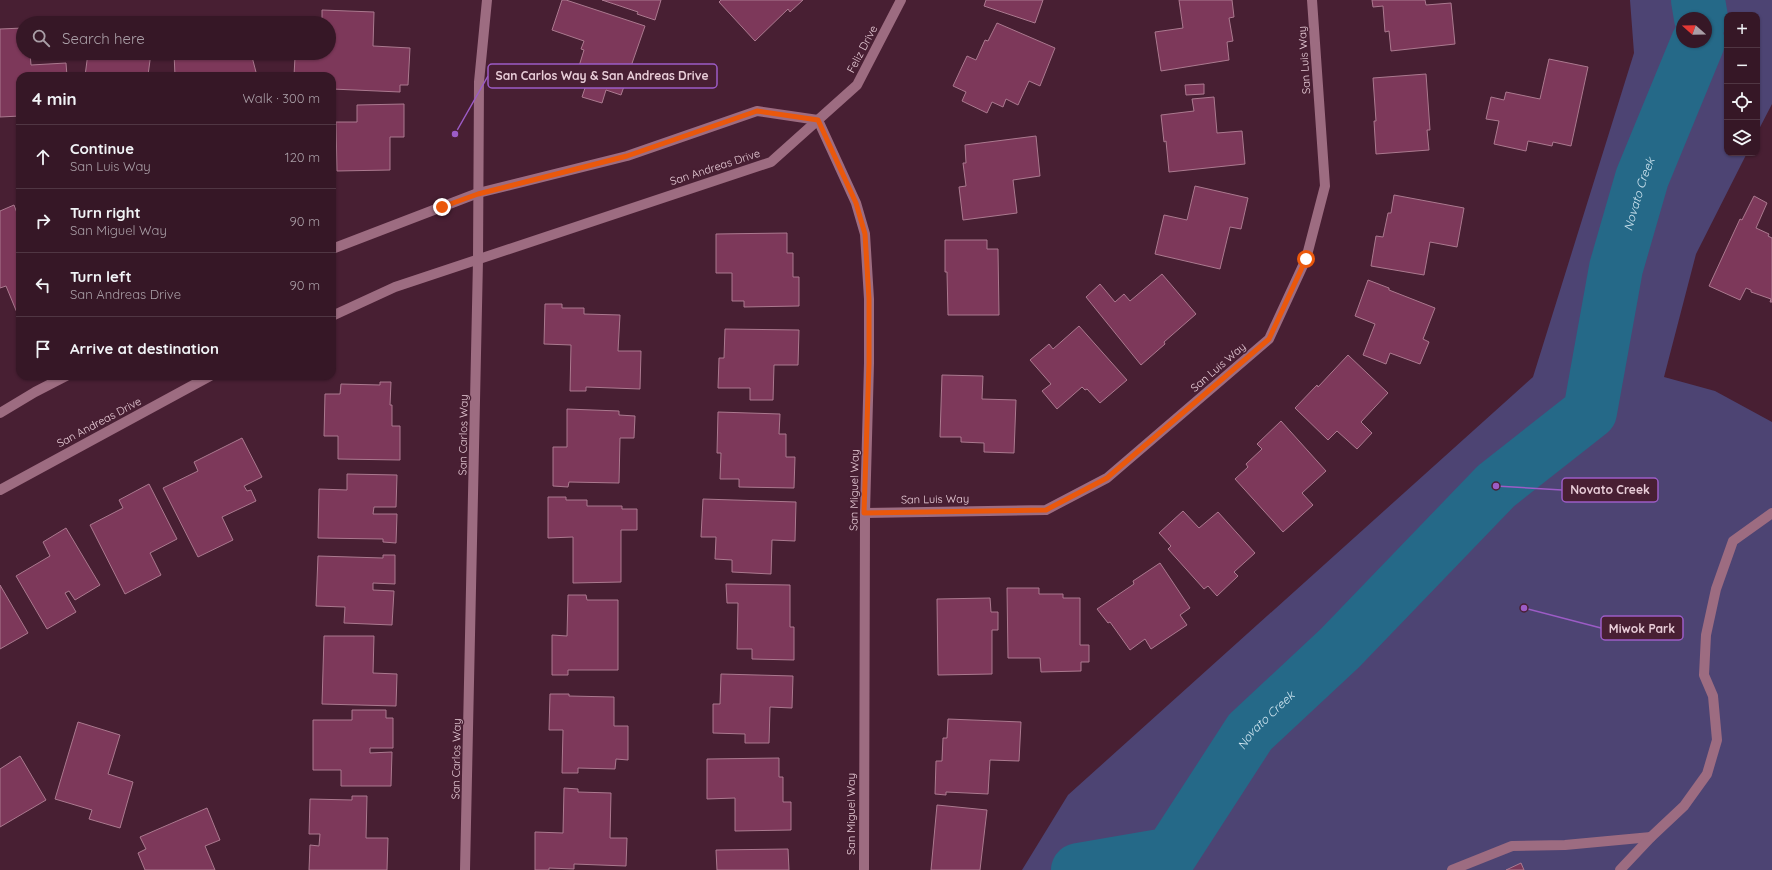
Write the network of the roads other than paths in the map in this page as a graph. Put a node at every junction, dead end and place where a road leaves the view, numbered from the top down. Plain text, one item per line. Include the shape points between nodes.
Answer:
1 (487, 0) edge
2 (901, 0) edge
3 (1312, 0) edge
4 (818, 120) junction
5 (478, 194) junction
6 (336, 247) edge
7 (478, 260) junction
8 (336, 314) edge
9 (58, 380) edge
10 (203, 380) edge
11 (0, 413) edge
12 (0, 490) edge
13 (864, 513) junction
14 (1772, 513) edge
15 (1650, 837) junction
16 (465, 870) edge
17 (864, 870) edge
18 (1452, 870) edge
19 (1620, 870) edge

1 - 5 street, San Carlos Way via 479,82
2 - 4 street, Feliz Drive via 857,85
3 - 13 street, San Luis Way via 1325,186 1306,259 1269,339 1107,478 1046,510
4 - 5 street via 757,111 627,156
4 - 7 street, San Andreas Drive via 771,162
4 - 13 street, San Miguel Way via 856,203 865,234 869,363
5 - 6 street
5 - 7 street, San Carlos Way
7 - 8 street, San Andreas Drive via 395,287
7 - 16 street, San Carlos Way
9 - 11 street
10 - 12 street, San Andreas Drive
13 - 17 street, San Miguel Way
14 - 15 street via 1733,541 1716,589 1706,635 1704,674 1713,696 1717,740 1707,774 1684,806
15 - 18 street via 1565,845 1512,846
15 - 19 street

